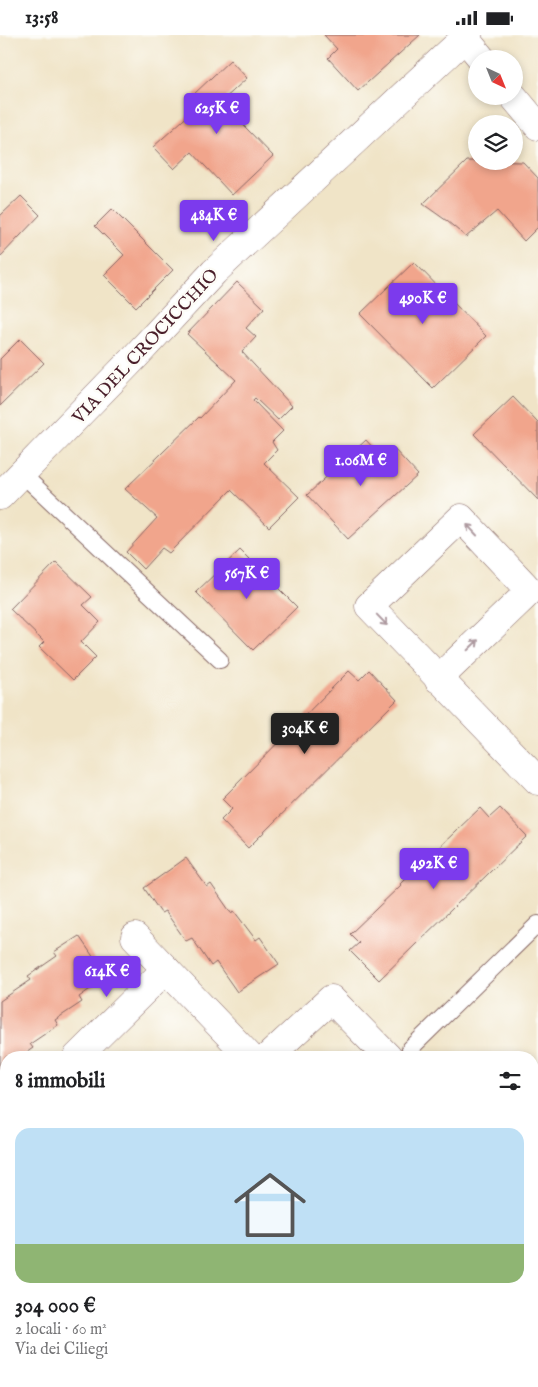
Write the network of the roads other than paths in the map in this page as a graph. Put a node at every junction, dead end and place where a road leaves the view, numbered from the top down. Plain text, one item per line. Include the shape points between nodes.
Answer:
1 (466, 36) edge
2 (476, 50) edge
3 (520, 105) edge
4 (538, 126) edge
5 (23, 475) junction
6 (0, 496) edge
7 (534, 591) edge
8 (220, 660) dead end
9 (438, 679) junction
10 (538, 781) edge
11 (538, 924) edge
12 (135, 937) dead end
13 (166, 969) junction
14 (84, 1051) edge
15 (244, 1051) edge
16 (275, 1051) edge
17 (396, 1051) edge
18 (401, 1051) edge

1 - 2 street
1 - 5 street, VIA DEL CROCICCHIO via 214,271
3 - 4 street
5 - 6 street, VIA DEL CROCICCHIO
5 - 8 lane
9 -> 7 street
7 -> 9 street via 462,518 369,606
9 - 10 street
11 - 18 lane
12 - 13 street
13 - 14 street
13 - 15 street
16 - 17 street via 331,999

